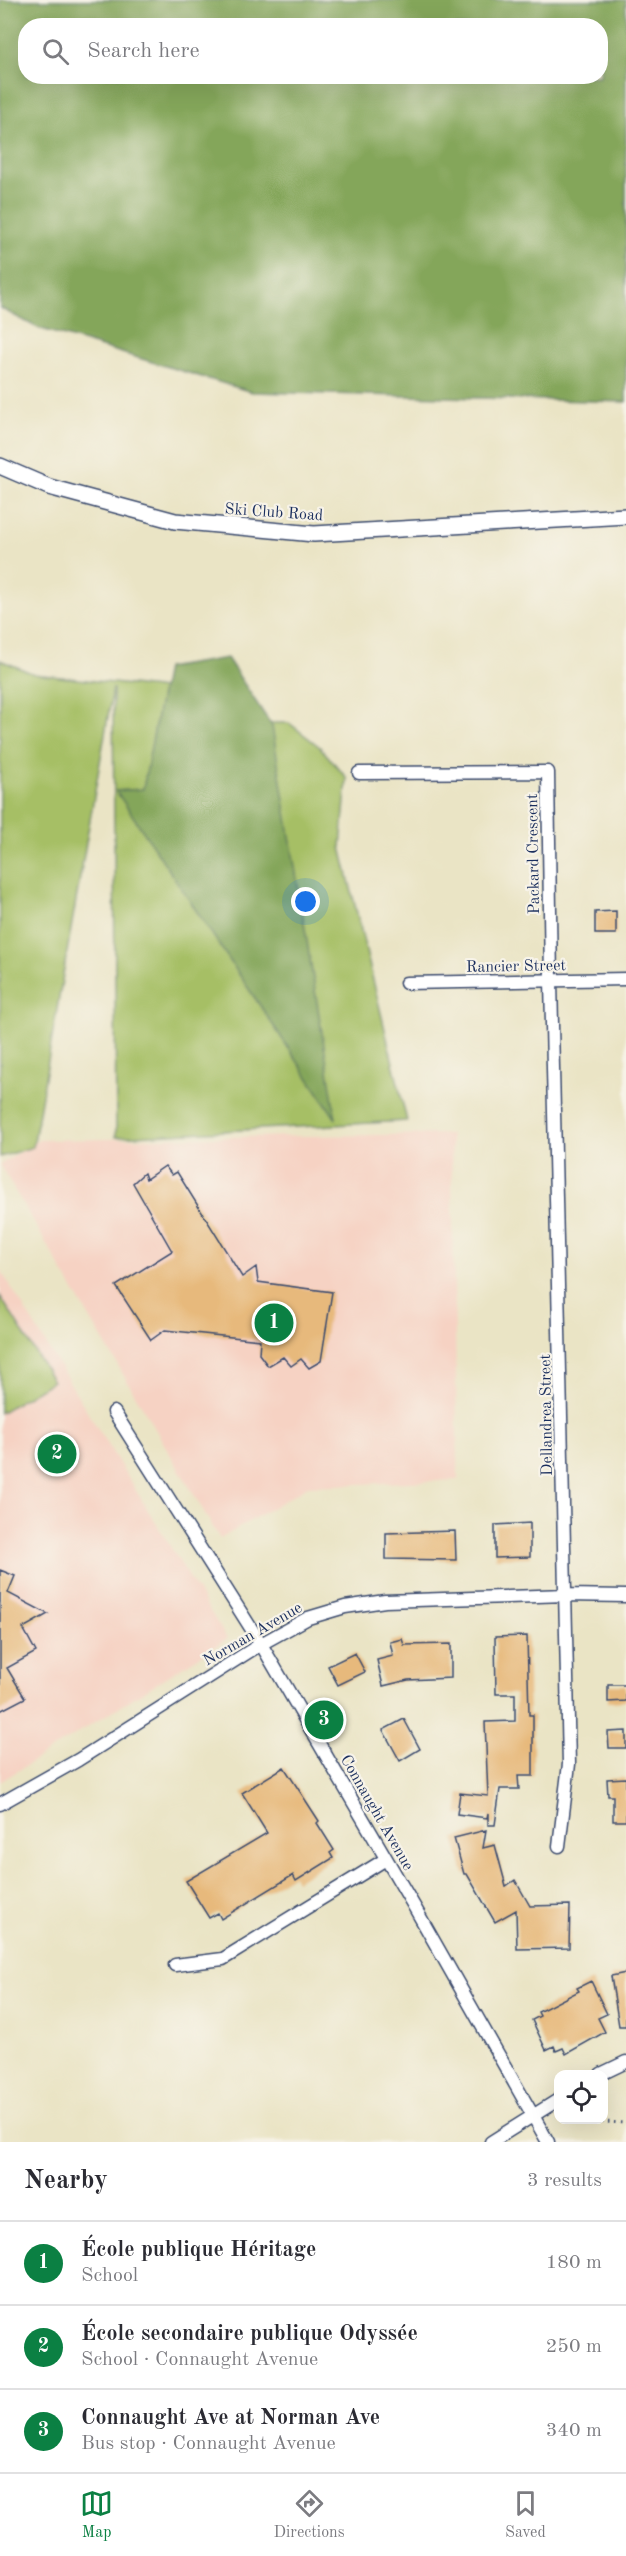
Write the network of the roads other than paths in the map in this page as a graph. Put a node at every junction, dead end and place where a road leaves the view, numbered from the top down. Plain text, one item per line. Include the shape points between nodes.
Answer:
1 (0, 466) edge
2 (626, 516) edge
3 (359, 773) dead end
4 (626, 979) edge
5 (550, 981) junction
6 (406, 983) dead end
7 (114, 1412) dead end
8 (566, 1595) junction
9 (626, 1596) edge
10 (261, 1644) junction
11 (0, 1804) edge
12 (559, 1846) dead end
13 (386, 1859) junction
14 (175, 1965) dead end
15 (626, 2062) edge
16 (608, 2071) edge
17 (554, 2102) edge
18 (532, 2116) junction
19 (490, 2142) edge
20 (548, 2142) edge

1 - 2 street, Ski Club Road via 49,487 175,521 314,534
3 - 5 street, Packard Crescent via 548,772
4 - 5 street, Rancier Street
5 - 6 street, Rancier Street
5 - 8 street, Dellandrea Street
7 - 10 street, Connaught Avenue
8 - 9 street, Norman Avenue
8 - 10 street, Norman Avenue via 385,1600 308,1618
8 - 12 street, Dellandrea Street via 569,1764
10 - 11 street, Norman Avenue via 78,1760
10 - 13 street, Connaught Avenue
13 - 14 street via 223,1959
13 - 18 street, Connaught Avenue
15 - 16 street
17 - 18 street
18 - 19 street
18 - 20 street, Connaught Avenue

